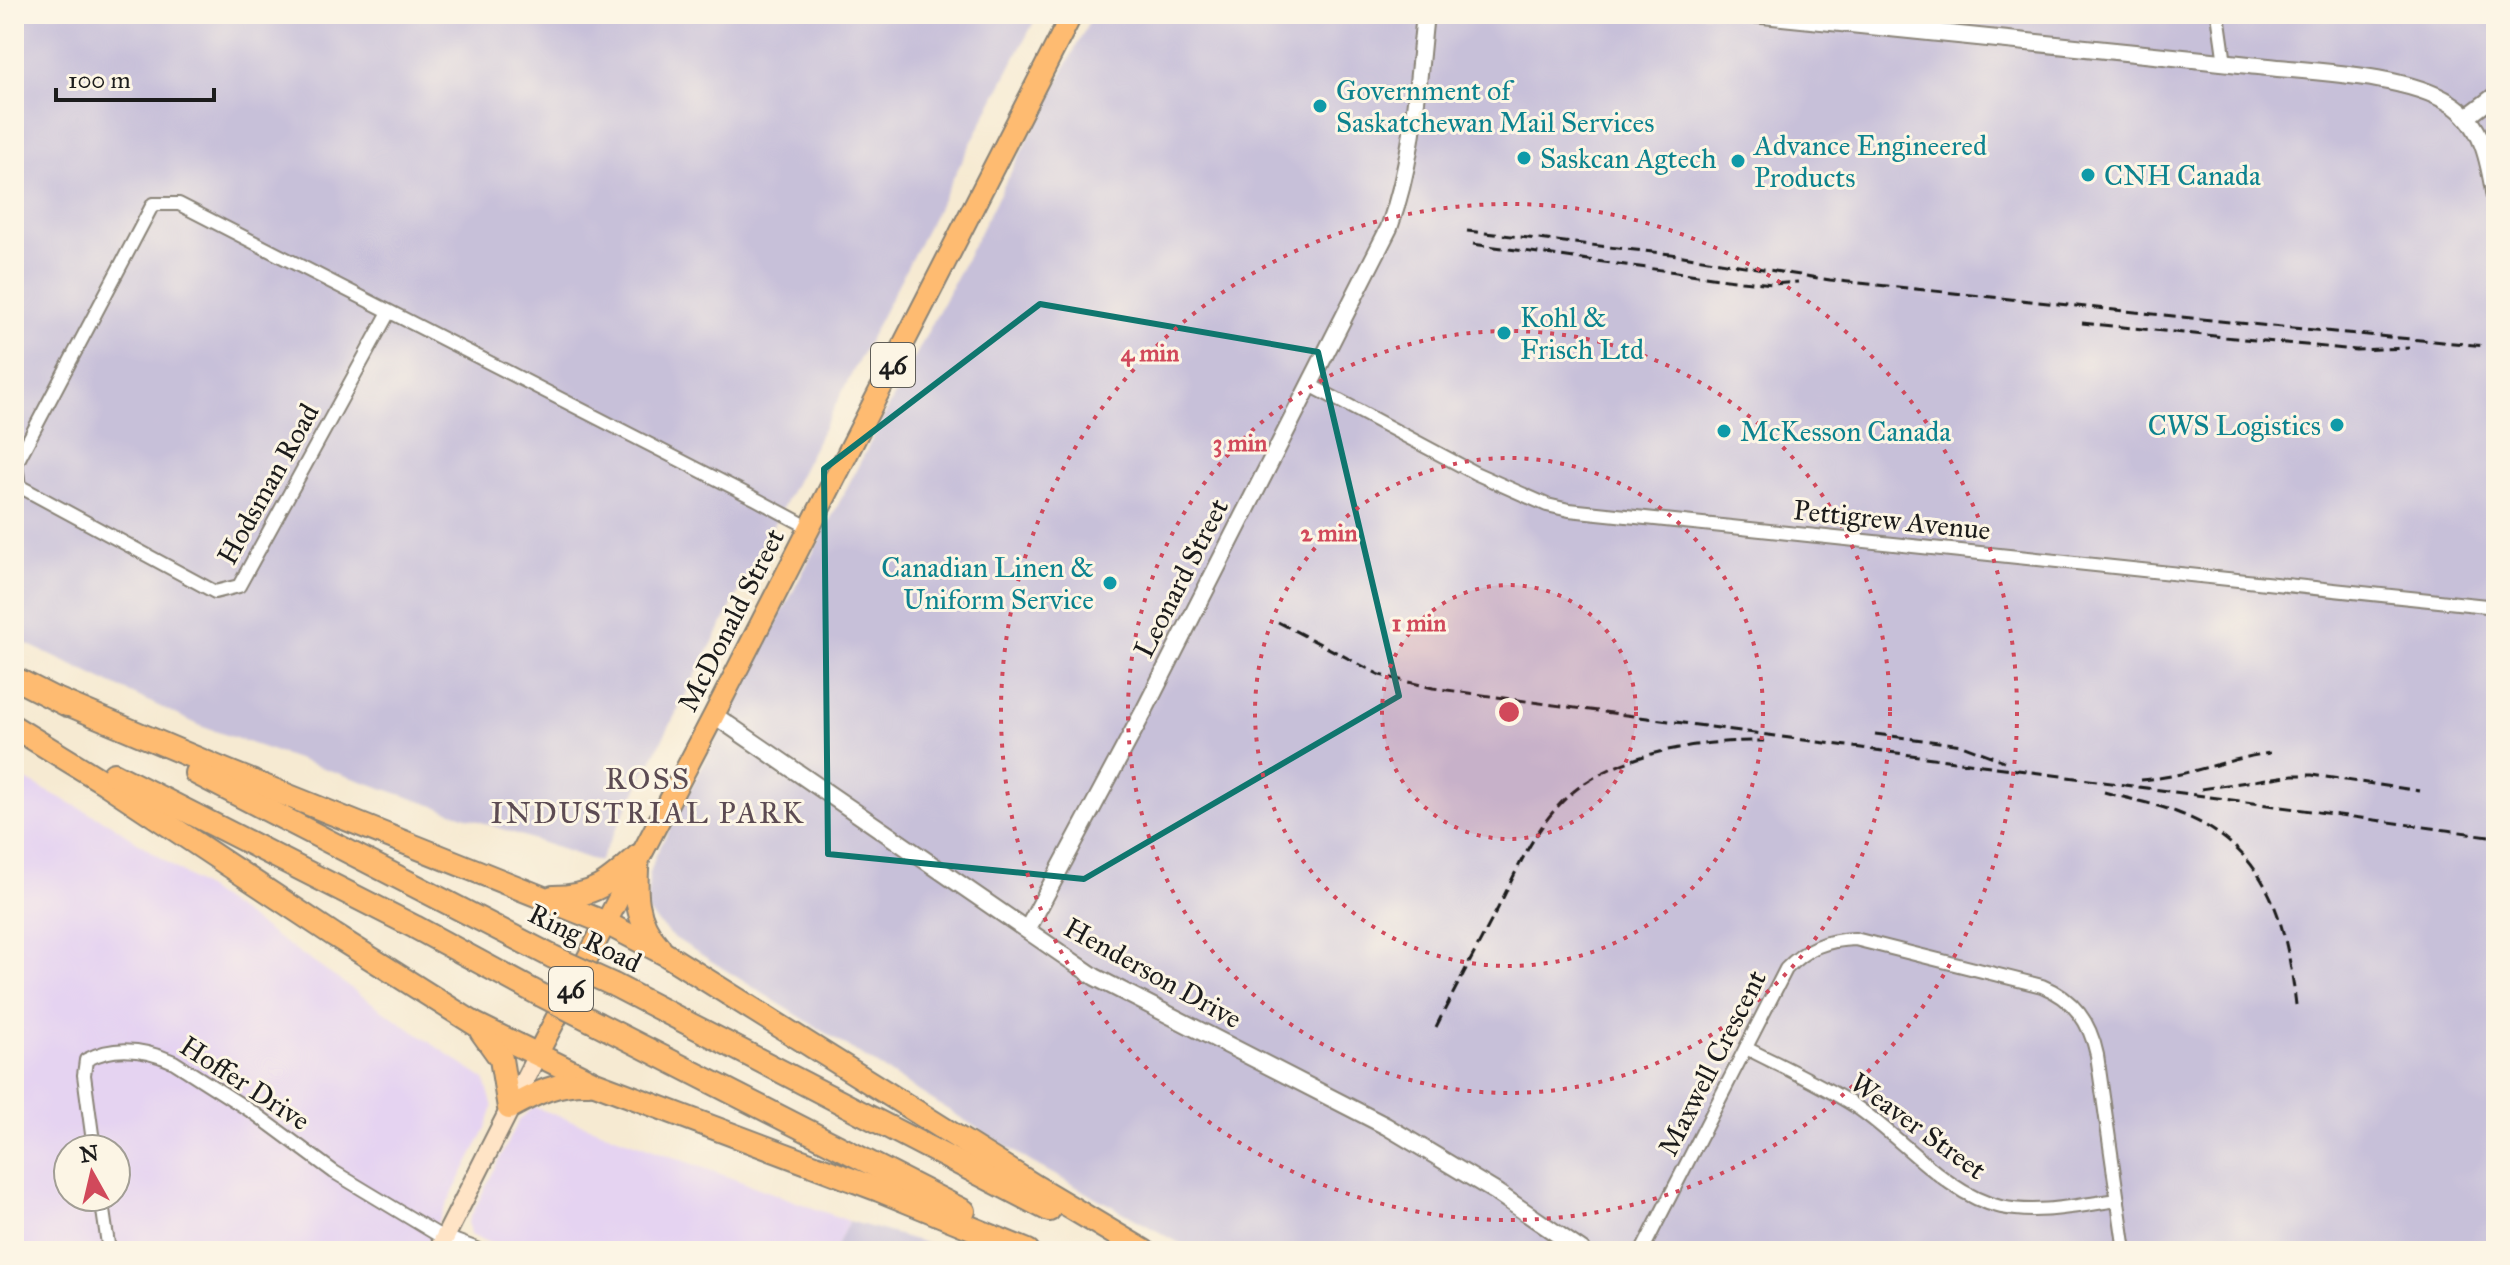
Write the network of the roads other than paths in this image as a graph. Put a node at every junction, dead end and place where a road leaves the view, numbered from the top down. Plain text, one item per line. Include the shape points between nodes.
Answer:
1 (1072, 14) edge
2 (1425, 14) edge
3 (1753, 14) edge
4 (2218, 14) edge
5 (2225, 63) junction
6 (2496, 95) edge
7 (2467, 117) junction
8 (2496, 204) edge
9 (389, 312) junction
10 (1310, 385) junction
11 (810, 528) junction
12 (2496, 607) edge
13 (14, 678) edge
14 (56, 699) junction
15 (714, 715) junction
16 (14, 720) edge
17 (14, 727) edge
18 (638, 856) junction
19 (547, 897) junction
20 (606, 923) junction
21 (1027, 930) junction
22 (665, 954) junction
23 (475, 1024) junction
24 (1746, 1048) junction
25 (537, 1055) junction
26 (595, 1083) junction
27 (509, 1108) junction
28 (92, 1133) edge
29 (2118, 1200) junction
30 (103, 1213) edge
31 (442, 1245) edge
32 (109, 1251) edge
33 (477, 1251) edge
34 (1028, 1251) edge
35 (1043, 1251) edge
36 (1129, 1251) edge
37 (1144, 1251) edge
38 (1582, 1251) edge
39 (1642, 1251) edge
40 (2125, 1251) edge

1 - 11 main road, McDonald Street / 46
2 - 10 street, Leonard Street via 1411,153 1401,194
3 - 5 street
4 - 5 street
5 - 7 street via 2394,82 2425,89
6 - 7 street
7 - 8 street via 2490,164
9 - 9 street, Hodsman Road via 179,204 153,204 16,464 19,486 215,592 239,586
9 - 11 street, Hodsman Road
10 - 12 street, Pettigrew Avenue via 1475,473 1558,508
10 - 21 street, Leonard Street
11 - 15 main road, McDonald Street / 46
13 - 14 highway, Ring Road
14 - 19 highway
14 - 36 highway, Ring Road, bridge
15 - 18 main road, McDonald Street / 46
15 - 21 street, Henderson Drive
16 - 35 highway, bridge
17 - 23 highway
18 - 19 highway via 593,892
18 - 20 main road, McDonald Street / 46
18 - 22 highway via 635,889 641,921
19 - 20 highway
20 - 22 highway
20 - 25 main road, McDonald Street / 46
21 - 38 street, Henderson Drive via 1095,977 1386,1126
22 - 37 highway
23 - 25 highway
23 - 27 highway via 501,1059
24 - 29 street, Weaver Street via 1855,1106 1955,1186 1984,1202 2042,1211
24 - 29 street, Maxwell Crescent via 1786,969 1804,953 1832,941 1855,939 2054,991 2081,1013 2095,1044
24 - 39 street, Maxwell Crescent
25 - 26 highway
25 - 27 main road, McDonald Street
26 - 27 highway via 552,1087
26 - 34 highway
27 - 31 main road, McDonald Street
28 - 31 street, Hoffer Drive via 86,1060 121,1050 159,1055 257,1115
29 - 40 street, Maxwell Crescent
30 - 32 street
31 - 33 street

